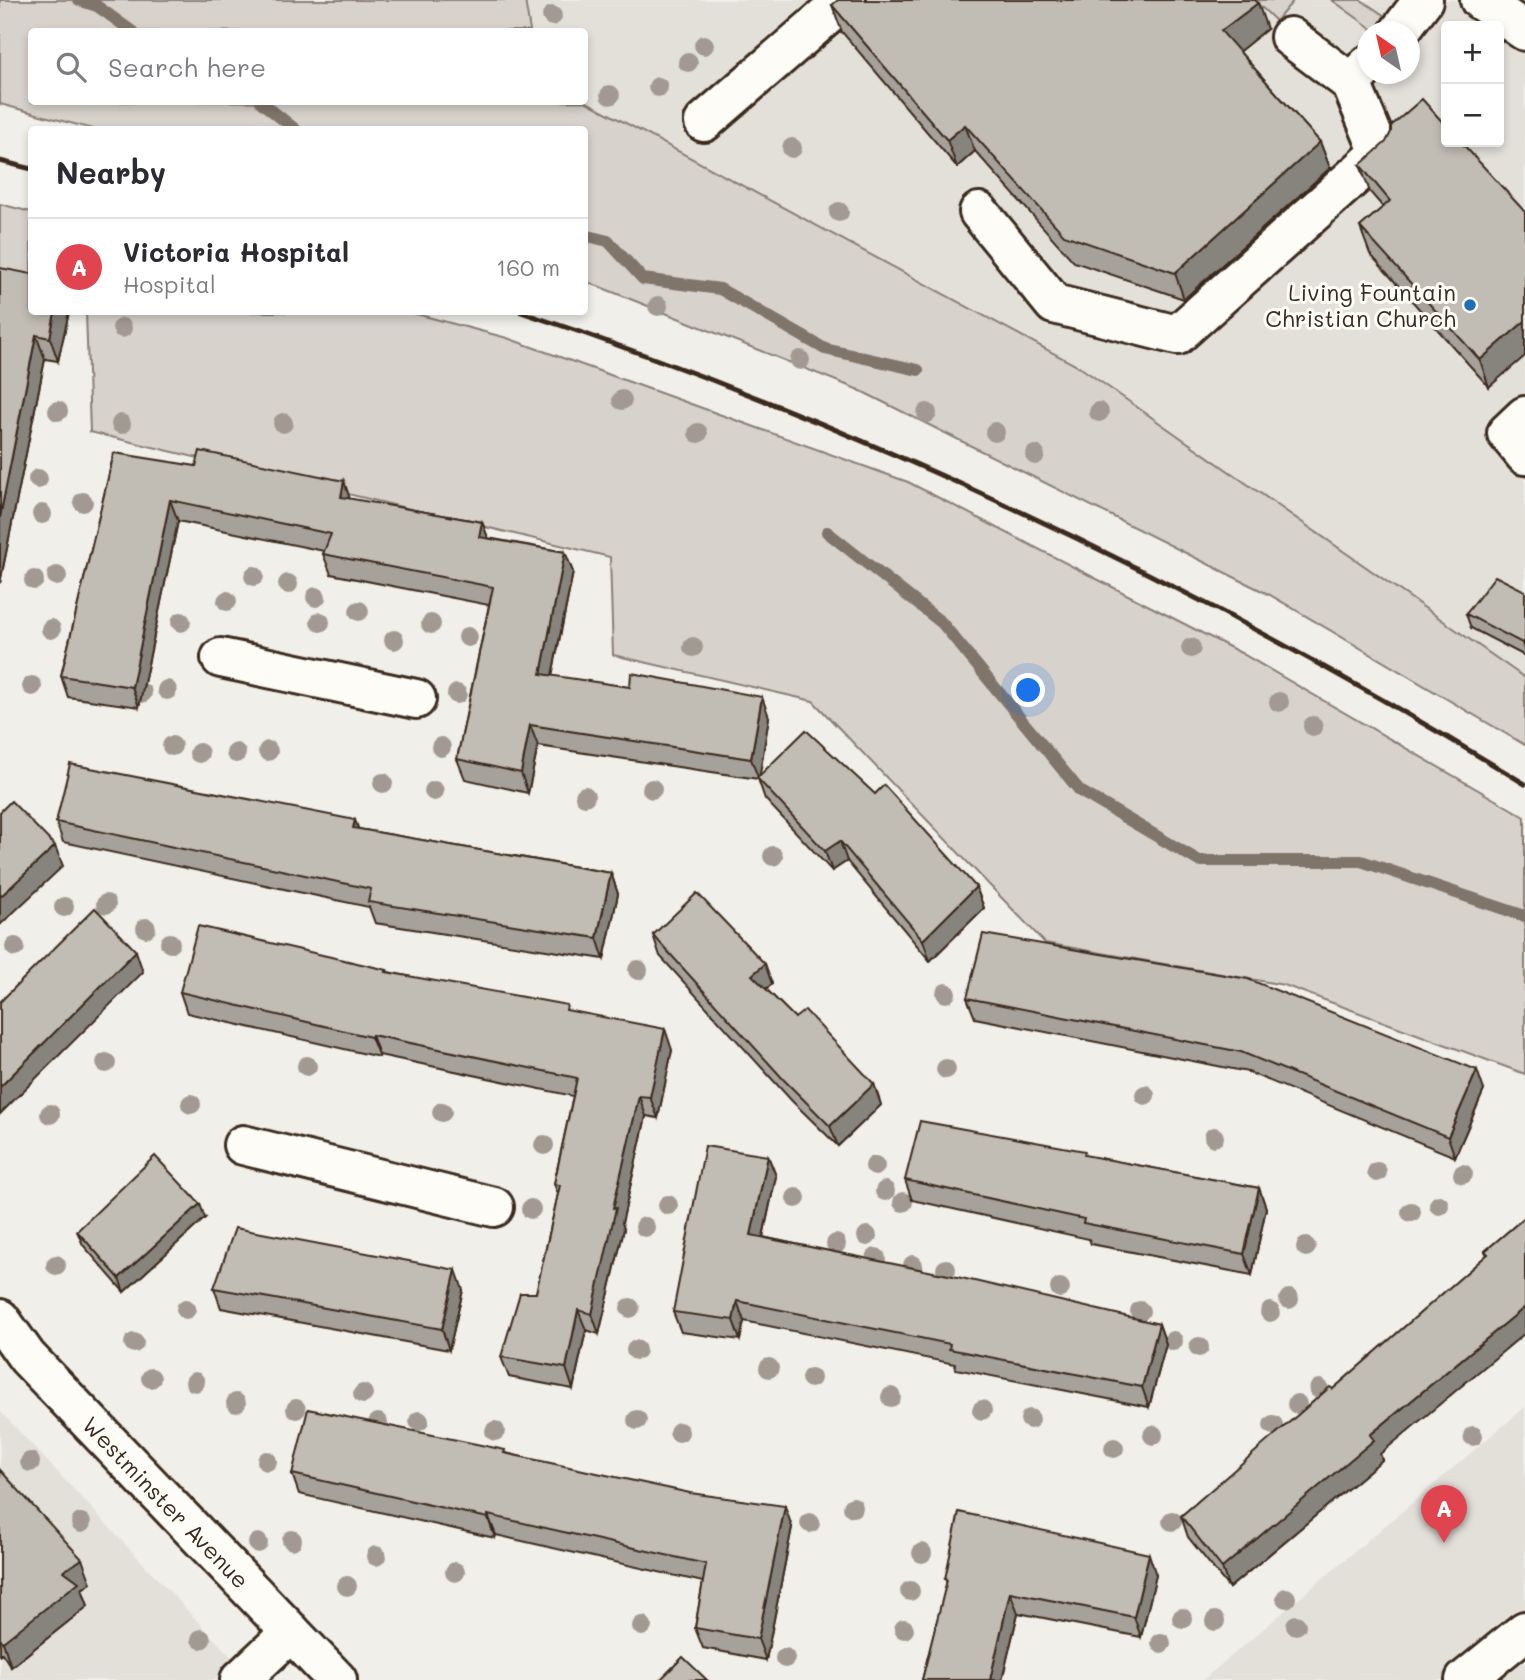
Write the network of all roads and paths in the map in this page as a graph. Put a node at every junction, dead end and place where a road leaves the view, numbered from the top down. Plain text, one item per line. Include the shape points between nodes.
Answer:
1 (845, 0) edge
2 (1423, 0) edge
3 (1486, 2) edge
4 (1407, 21) edge
5 (1525, 31) edge
6 (1290, 37) dead end
7 (1357, 73) edge
8 (1362, 84) edge
9 (704, 122) dead end
10 (979, 212) dead end
11 (1525, 416) edge
12 (1525, 455) edge
13 (220, 657) dead end
14 (416, 699) dead end
15 (243, 1145) dead end
16 (494, 1207) dead end
17 (0, 1319) edge
18 (1525, 1631) edge
19 (291, 1632) junction
20 (240, 1680) edge
21 (337, 1680) edge
22 (1465, 1680) edge

1 - 9 street
2 - 4 street
3 - 5 street
6 - 7 street
8 - 10 street via 1380,153 1177,335 1054,304
11 - 12 street via 1507,433
13 - 14 street
15 - 16 street
17 - 19 street, Westminster Avenue via 27,1357
18 - 22 street
19 - 20 street
19 - 21 street, Westminster Avenue

